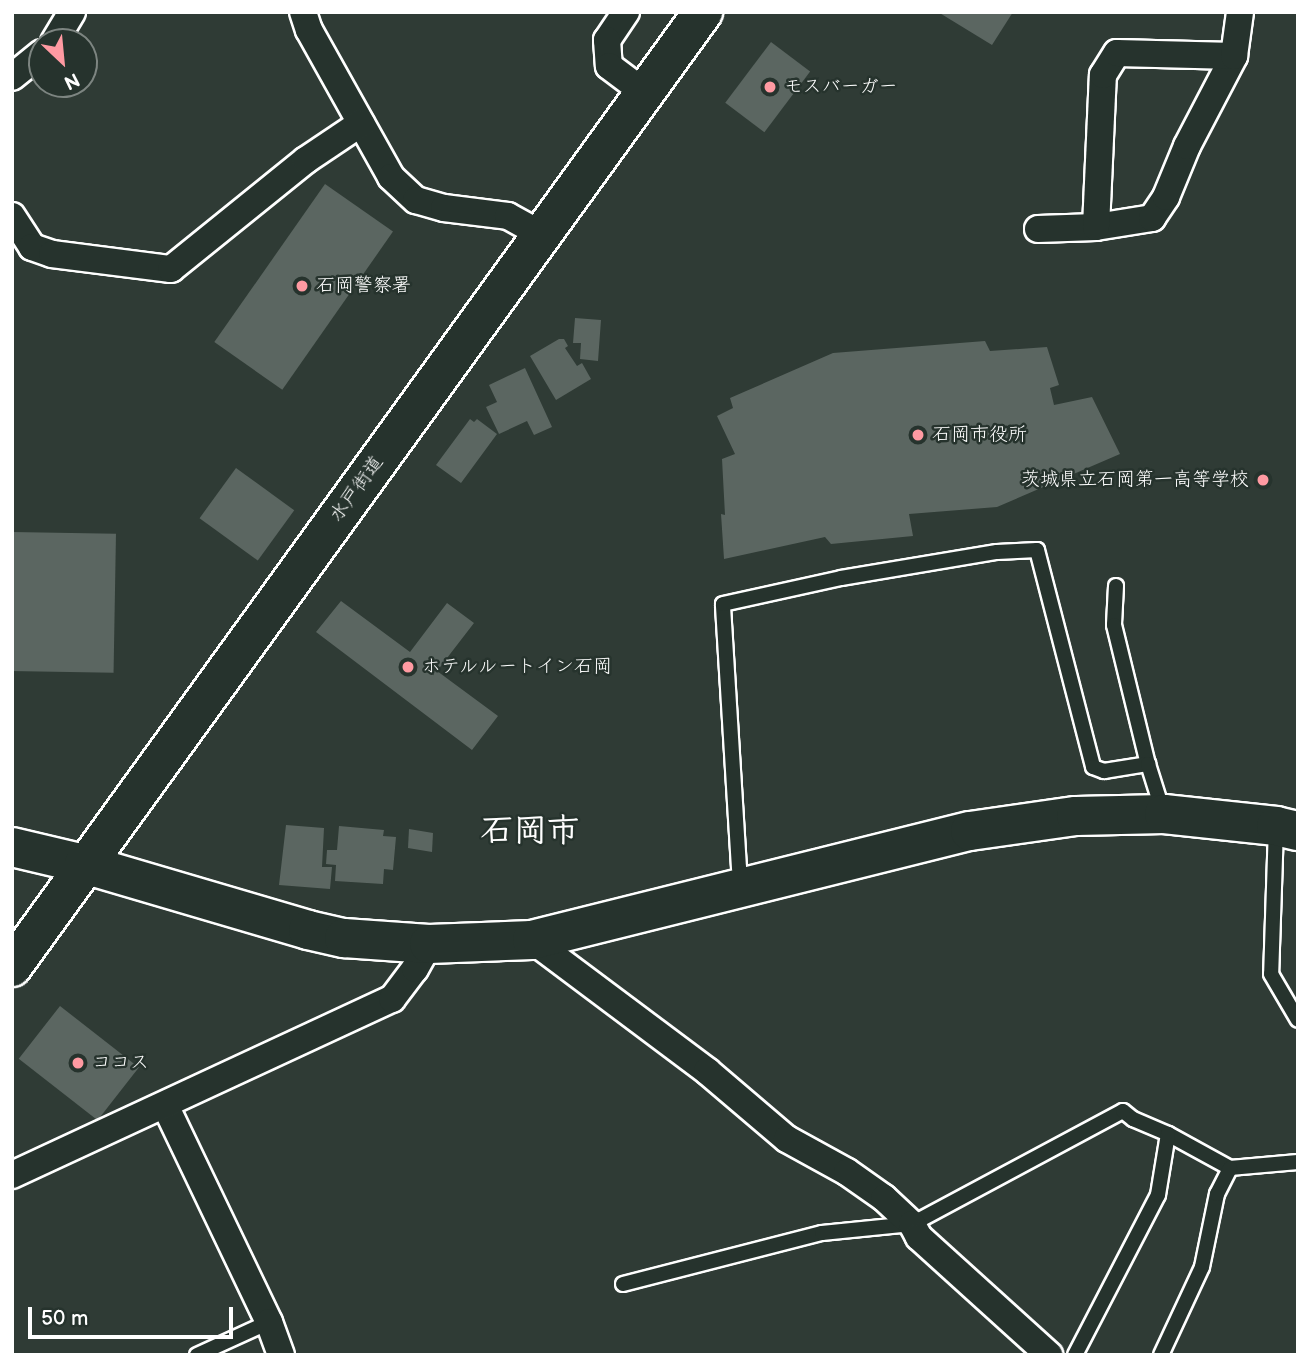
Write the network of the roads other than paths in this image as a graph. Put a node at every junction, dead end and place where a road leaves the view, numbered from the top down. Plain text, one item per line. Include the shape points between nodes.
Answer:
1 (72, 12) edge
2 (303, 12) edge
3 (626, 12) edge
4 (703, 12) edge
5 (1240, 12) edge
6 (62, 28) edge
7 (1234, 56) junction
8 (28, 64) edge
9 (12, 77) edge
10 (645, 93) junction
11 (361, 123) junction
12 (12, 216) edge
13 (1096, 227) junction
14 (1038, 229) dead end
15 (542, 235) junction
16 (1116, 586) dead end
17 (1147, 764) junction
18 (1164, 814) junction
19 (1287, 828) edge
20 (12, 847) edge
21 (84, 864) junction
22 (745, 889) junction
23 (532, 940) junction
24 (429, 944) junction
25 (12, 967) edge
26 (1298, 1020) edge
27 (165, 1105) junction
28 (1168, 1133) junction
29 (1298, 1162) edge
30 (1230, 1168) junction
31 (12, 1175) edge
32 (912, 1224) junction
33 (623, 1284) dead end
34 (269, 1322) junction
35 (197, 1355) edge
36 (281, 1355) edge
37 (1049, 1355) edge
38 (1075, 1355) edge
39 (1161, 1355) edge

1 - 6 street
2 - 11 street
3 - 10 street via 607,40 609,66
4 - 10 main road, 水戸街道
5 - 7 street
7 - 13 street via 1152,218
7 - 13 street via 1117,53 1103,75
8 - 9 street
10 - 15 main road, 水戸街道
11 - 12 street via 306,160 171,269 52,254 32,247
11 - 15 street via 391,177 416,200 508,216
13 - 14 street
15 - 21 main road, 水戸街道
16 - 17 lane via 1114,625
17 - 18 lane
17 - 22 lane via 1104,771 1093,766 1037,550 997,552 841,578 723,604 739,868
18 - 19 main road
18 - 22 main road via 1076,817 970,831
19 - 26 lane via 1271,974
20 - 21 main road
21 - 24 main road via 308,930 344,938
21 - 25 main road, 水戸街道
22 - 23 main road
23 - 24 main road
23 - 32 street via 707,1071 787,1139 847,1172
24 - 27 street via 391,999
27 - 31 street
27 - 34 street
28 - 30 lane
28 - 32 lane via 1123,1111
28 - 38 lane via 1158,1195
29 - 30 lane
30 - 39 lane via 1217,1194 1202,1266
32 - 33 lane via 822,1233
32 - 37 street via 919,1237
34 - 35 lane
34 - 36 street

